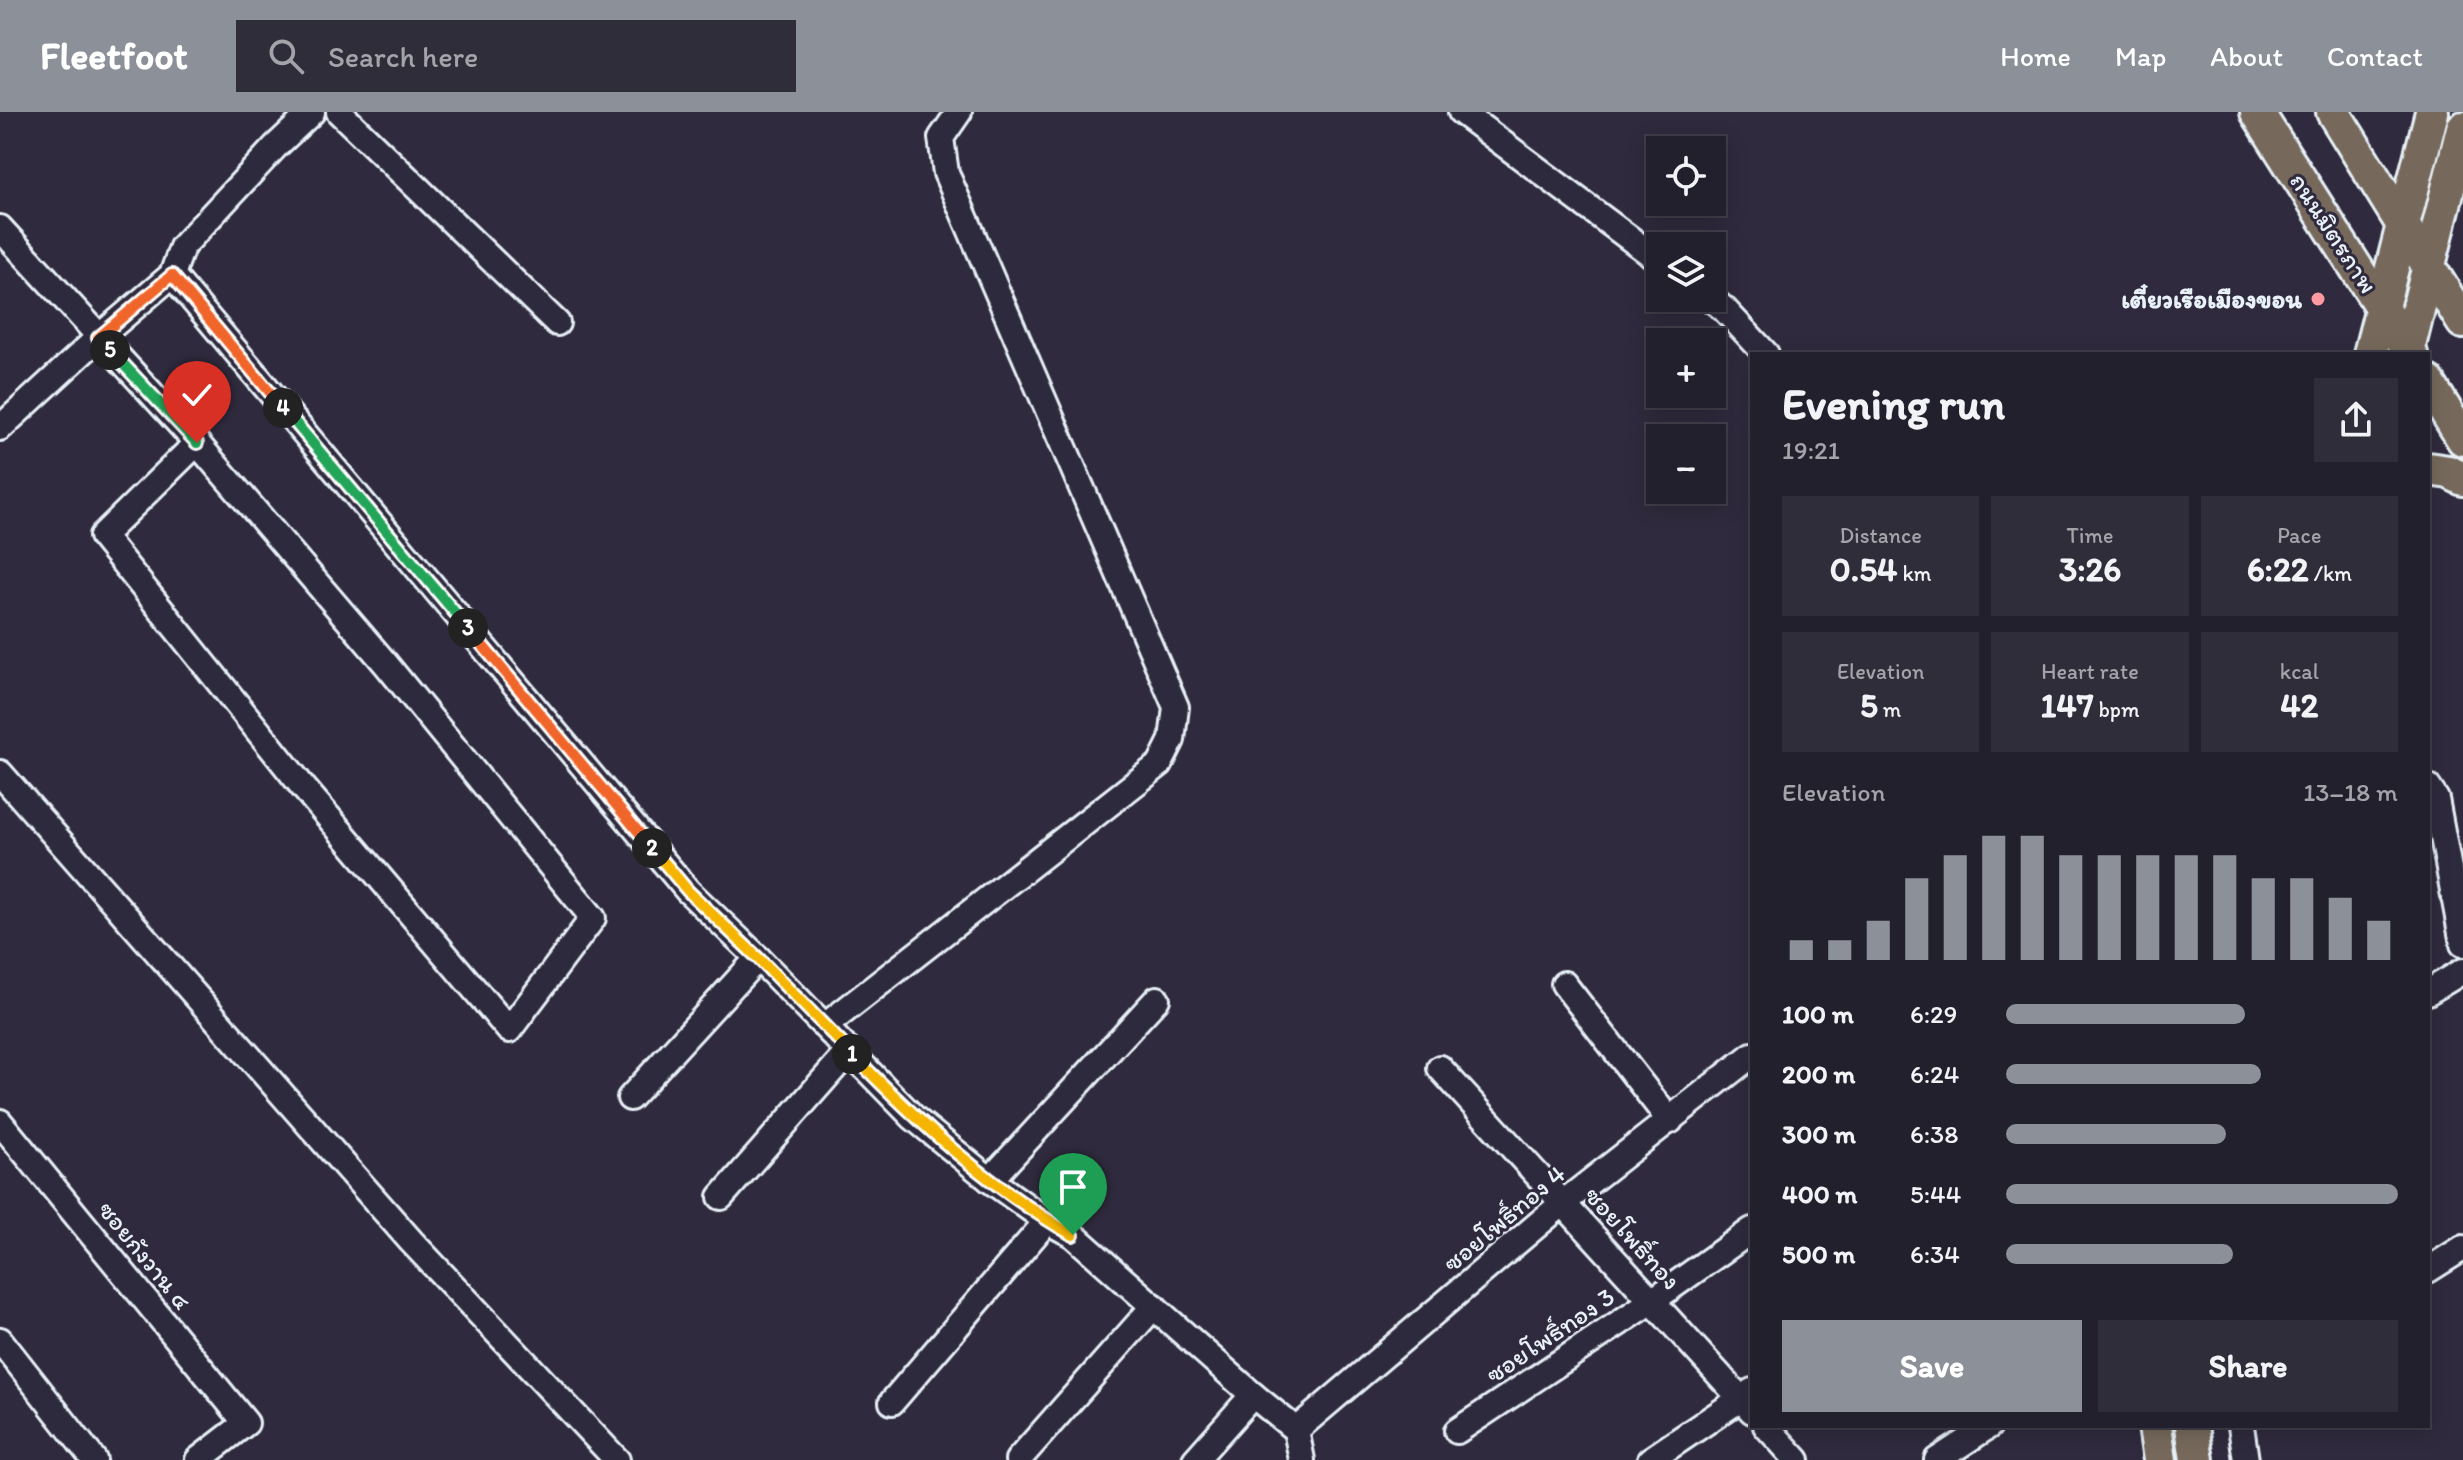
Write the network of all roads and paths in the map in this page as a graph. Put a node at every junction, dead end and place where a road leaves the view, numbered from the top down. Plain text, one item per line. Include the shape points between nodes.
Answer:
1 (312, 112) edge
2 (339, 112) edge
3 (959, 112) edge
4 (1461, 112) edge
5 (2257, 112) edge
6 (2333, 112) edge
7 (2432, 112) edge
8 (2463, 128) edge
9 (2402, 224) junction
10 (0, 228) edge
11 (1646, 251) edge
12 (2428, 266) junction
13 (172, 275) junction
14 (2381, 307) junction
15 (1726, 311) edge
16 (2463, 322) edge
17 (557, 323) dead end
18 (98, 338) junction
19 (1764, 352) edge
20 (2370, 352) edge
21 (2408, 352) edge
22 (2409, 352) edge
23 (2430, 385) edge
24 (0, 428) edge
25 (2463, 439) edge
26 (197, 443) junction
27 (2430, 469) edge
28 (2463, 479) edge
29 (0, 773) edge
30 (2430, 790) edge
31 (2463, 944) edge
32 (758, 958) junction
33 (2463, 971) edge
34 (1564, 984) dead end
35 (2430, 991) edge
36 (1157, 999) dead end
37 (825, 1026) junction
38 (849, 1051) junction
39 (1750, 1057) edge
40 (1440, 1068) dead end
41 (630, 1098) dead end
42 (1670, 1121) junction
43 (0, 1122) edge
44 (990, 1180) junction
45 (721, 1197) dead end
46 (1563, 1203) junction
47 (1047, 1221) junction
48 (1750, 1231) edge
49 (2463, 1248) edge
50 (2430, 1269) edge
51 (1652, 1301) junction
52 (1154, 1306) junction
53 (0, 1340) edge
54 (1253, 1395) junction
55 (1748, 1400) edge
56 (892, 1402) dead end
57 (1768, 1428) edge
58 (1986, 1428) edge
59 (2155, 1428) edge
60 (2192, 1428) edge
61 (2241, 1428) edge
62 (1296, 1430) junction
63 (1457, 1431) dead end
64 (94, 1460) edge
65 (198, 1460) edge
66 (617, 1460) edge
67 (1018, 1460) edge
68 (1195, 1460) edge
69 (1302, 1460) edge
70 (1650, 1460) edge
71 (1797, 1460) edge
72 (1937, 1460) edge
73 (2160, 1460) edge
74 (2197, 1460) edge
75 (2246, 1460) edge

1 - 13 street via 182,247
2 - 17 street
3 - 37 street via 941,138 946,173 1176,707 1172,740 1160,764
4 - 11 street
5 - 14 main road, ถนนมิตรภาพ
6 - 9 main road
7 - 9 main road
8 - 12 main road
9 - 12 main road
9 - 14 main road
10 - 18 street
12 - 16 main road
12 - 22 main road
13 - 18 street
13 - 32 street via 688,891
14 - 20 main road
14 - 21 main road, ถนนมิตรภาพ
15 - 19 street
18 - 24 street
18 - 26 street
23 - 25 main road
26 - 26 street via 593,918 509,1030 303,787 102,536
27 - 28 main road
29 - 66 street via 411,1241
30 - 31 street
32 - 37 street
32 - 41 street
33 - 35 street
34 - 42 street
36 - 44 street
37 - 38 street
38 - 44 street via 914,1118
38 - 45 street
39 - 42 street, ซอยโพธิ์ทอง 4
40 - 46 street, ซอยโพธิ์ทอง
42 - 46 street, ซอยโพธิ์ทอง 4
43 - 65 street, ซอยกังวาน ๔ via 246,1423
44 - 47 street
46 - 51 street, ซอยโพธิ์ทอง
46 - 62 street, ซอยโพธิ์ทอง 4
47 - 52 street via 1073,1235
47 - 56 street
48 - 51 street, ซอยโพธิ์ทอง 3
49 - 50 street
51 - 55 street, ซอยโพธิ์ทอง
51 - 63 street, ซอยโพธิ์ทอง 3
52 - 54 street
52 - 67 street
53 - 64 street
54 - 62 street
54 - 68 street
55 - 70 street
57 - 71 street
58 - 72 street
59 - 73 main road
60 - 74 main road
61 - 75 street
62 - 69 street

